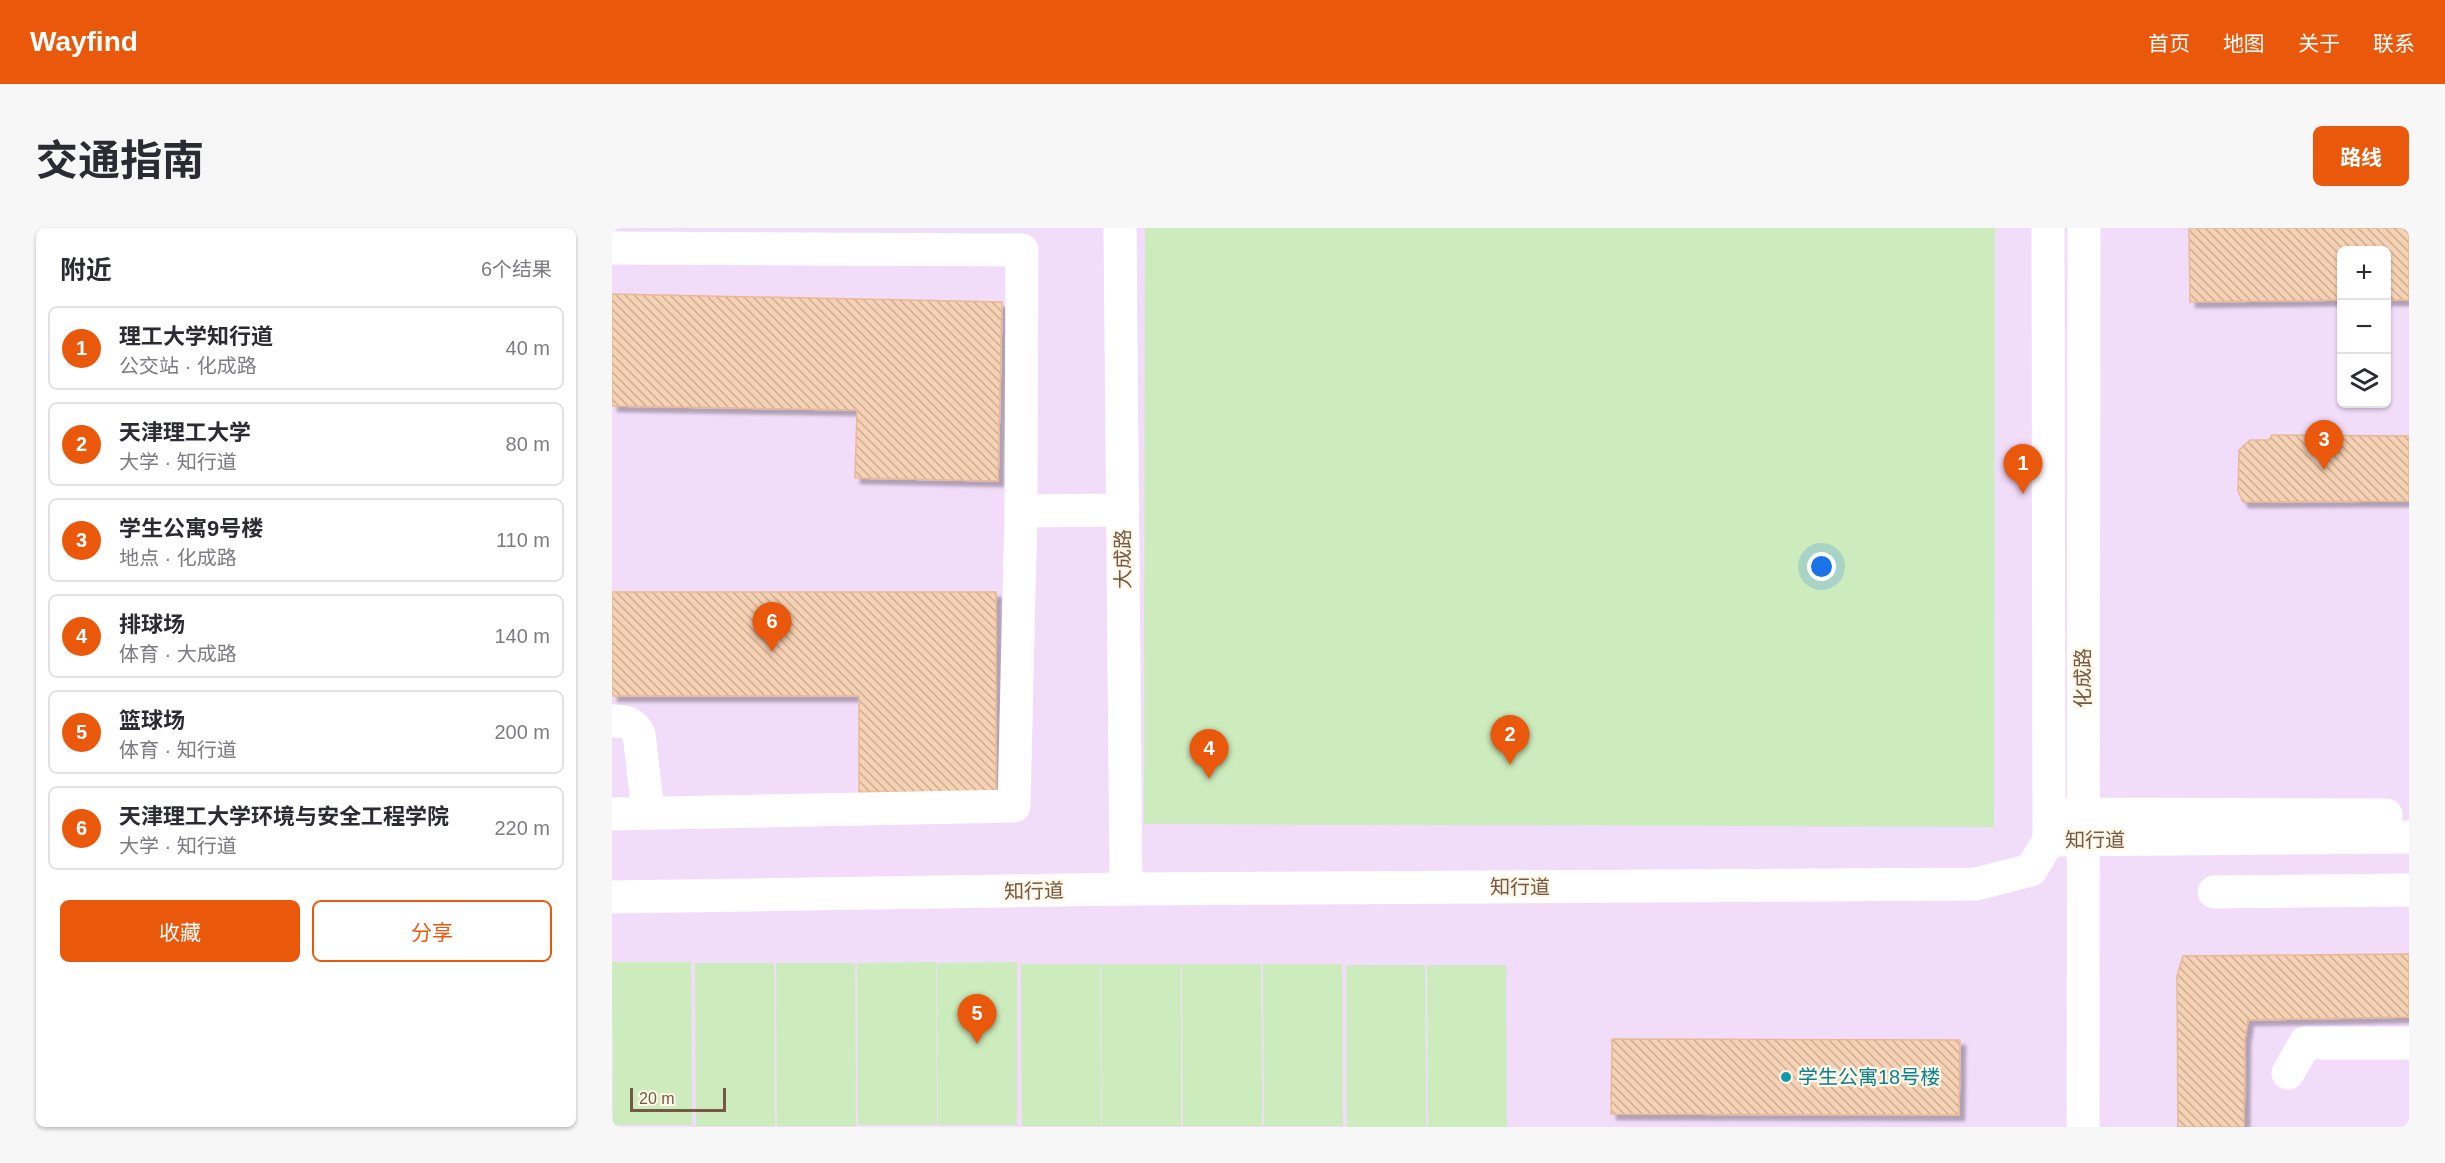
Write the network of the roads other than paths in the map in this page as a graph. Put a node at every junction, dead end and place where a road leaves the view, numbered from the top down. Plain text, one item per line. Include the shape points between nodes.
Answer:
1 (1120, 228) edge
2 (2048, 228) edge
3 (2084, 228) edge
4 (612, 248) edge
5 (1123, 510) junction
6 (1021, 511) junction
7 (612, 721) edge
8 (2083, 765) junction
9 (648, 812) junction
10 (612, 814) edge
11 (2409, 815) edge
12 (2082, 826) junction
13 (2409, 837) edge
14 (1126, 890) junction
15 (2409, 890) edge
16 (2214, 892) dead end
17 (612, 897) edge
18 (2409, 1044) edge
19 (2288, 1073) dead end
20 (2083, 1127) edge

1 - 5 street, 大成路
2 - 12 street, 化成路 via 2049,778 2053,792
3 - 8 street, 化成路
4 - 6 street via 1022,250
5 - 6 street
5 - 14 street, 大成路
6 - 9 street via 1014,806
7 - 9 street via 625,721 639,734
8 - 12 street, 化成路
8 - 12 street via 2095,793 2108,806
9 - 10 street
11 - 12 street, 知行道
12 - 13 street, 知行道
12 - 14 street, 知行道 via 2031,870 1976,884
12 - 20 street, 化成路
14 - 17 street, 知行道
15 - 16 street
18 - 19 street via 2305,1043

